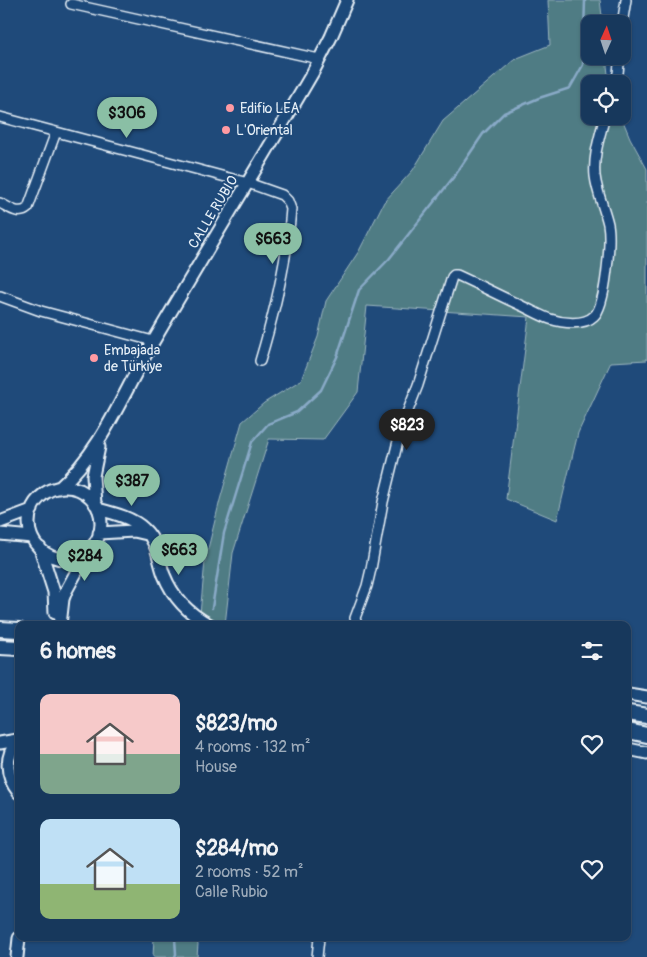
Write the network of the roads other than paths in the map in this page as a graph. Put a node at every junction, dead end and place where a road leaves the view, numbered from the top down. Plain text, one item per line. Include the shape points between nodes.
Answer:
1 (347, 0) edge
2 (626, 0) edge
3 (71, 4) dead end
4 (624, 15) edge
5 (319, 59) junction
6 (0, 116) edge
7 (603, 125) edge
8 (56, 132) junction
9 (248, 183) junction
10 (0, 203) edge
11 (0, 296) edge
12 (154, 341) junction
13 (260, 361) dead end
14 (102, 438) junction
15 (59, 488) junction
16 (97, 506) junction
17 (32, 510) junction
18 (0, 522) edge
19 (99, 533) junction
20 (0, 534) edge
21 (149, 534) junction
22 (32, 537) junction
23 (40, 548) junction
24 (89, 549) junction
25 (58, 609) junction
26 (55, 621) edge
27 (60, 621) edge
28 (203, 621) edge
29 (356, 621) edge
30 (0, 628) edge
31 (15, 630) edge
32 (0, 647) edge
33 (15, 648) edge
34 (631, 694) edge
35 (647, 697) edge
36 (631, 713) edge
37 (647, 716) edge
38 (631, 732) edge
39 (647, 735) edge
40 (15, 740) edge
41 (0, 743) edge
42 (15, 744) edge
43 (631, 750) edge
44 (647, 753) edge
45 (4, 772) edge
46 (15, 788) edge
47 (20, 941) edge
48 (319, 941) edge
49 (18, 957) edge
50 (317, 957) edge

1 - 5 street, CALLE RUBIO
2 - 4 street
3 - 5 street
5 - 9 street, CALLE RUBIO
6 - 8 street
7 - 29 street via 595,156 595,176 608,224 608,258 600,307 587,321 576,323 550,319 457,275 452,277 402,426 367,586
8 - 9 street
8 - 10 street via 28,208 19,212
9 - 12 street, CALLE RUBIO
9 - 13 street via 282,195 292,209 285,264
11 - 12 street
12 - 14 street, CALLE RUBIO
14 - 15 street, CALLE RUBIO via 77,471
14 - 16 street, CALLE RUBIO via 92,476
15 - 16 street via 80,490
15 - 17 street via 38,499
16 - 19 street
16 - 21 street via 136,523
17 - 18 street
17 - 22 street via 29,519
19 - 21 street via 134,531
19 - 24 street
20 - 22 street
21 - 28 street via 164,575 180,603
22 - 23 street
23 - 24 street via 49,555 64,558 80,555
23 - 25 street
24 - 25 street
25 - 26 street
25 - 27 street
30 - 31 highway
32 - 33 highway
34 - 35 street
36 - 37 highway
38 - 39 highway
40 - 41 street
42 - 45 street
43 - 44 street
45 - 46 street
47 - 49 street
48 - 50 street

